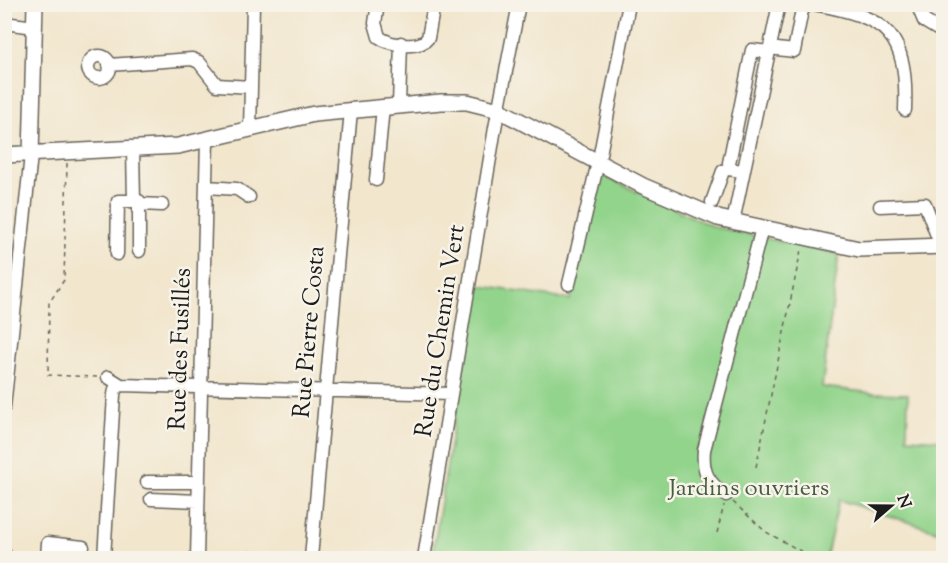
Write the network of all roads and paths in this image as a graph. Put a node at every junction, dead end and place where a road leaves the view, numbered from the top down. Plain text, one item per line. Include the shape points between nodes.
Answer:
1 (35, 4) edge
2 (254, 4) edge
3 (378, 4) edge
4 (434, 4) edge
5 (519, 4) edge
6 (629, 4) edge
7 (779, 4) edge
8 (809, 4) edge
9 (814, 4) edge
10 (917, 4) edge
11 (4, 23) edge
12 (35, 27) junction
13 (942, 31) edge
14 (401, 43) junction
15 (769, 50) junction
16 (109, 65) dead end
17 (251, 87) junction
18 (399, 105) junction
19 (383, 107) junction
20 (351, 110) junction
21 (499, 110) junction
22 (905, 110) dead end
23 (250, 129) junction
24 (207, 140) junction
25 (133, 149) junction
26 (67, 153) junction
27 (4, 155) edge
28 (31, 155) junction
29 (598, 163) junction
30 (729, 163) dead end
31 (743, 171) junction
32 (376, 180) dead end
33 (207, 187) junction
34 (249, 197) dead end
35 (712, 202) dead end
36 (137, 203) junction
37 (162, 205) dead end
38 (880, 206) dead end
39 (733, 222) junction
40 (762, 228) junction
41 (804, 238) junction
42 (942, 246) edge
43 (139, 251) dead end
44 (117, 254) dead end
45 (4, 261) edge
46 (19, 261) junction
47 (569, 284) dead end
48 (108, 377) joint
49 (121, 385) junction
50 (201, 387) junction
51 (326, 391) junction
52 (452, 394) junction
53 (4, 407) edge
54 (756, 467) dead end
55 (4, 476) edge
56 (147, 482) dead end
57 (199, 482) junction
58 (726, 495) junction
59 (151, 500) dead end
60 (198, 501) junction
61 (717, 533) dead end
62 (83, 547) dead end
63 (795, 549) junction
64 (6, 554) edge
65 (47, 558) edge
66 (104, 558) edge
67 (197, 558) edge
68 (311, 558) edge
69 (424, 558) edge
70 (792, 558) edge
71 (808, 558) edge

1 - 12 main road
2 - 17 street
3 - 14 street via 377,34 384,40
4 - 14 street via 427,41 419,45
5 - 21 street, Rue du Chemin Vert
6 - 29 street
7 - 15 street
8 - 15 street via 802,10 794,51
9 - 22 street via 866,18 888,33 905,63
10 - 13 street via 924,21
11 - 12 street
12 - 28 main road
14 - 18 street
15 - 30 street via 752,50
15 - 31 street
16 - 17 street via 192,58 200,62 214,83
17 - 23 street
18 - 19 main road
18 - 21 main road via 460,102
19 - 20 main road
19 - 32 street
20 - 23 main road via 301,116
20 - 51 street, Rue Pierre Costa
21 - 29 main road
21 - 52 street, Rue du Chemin Vert
23 - 24 main road
24 - 25 main road
24 - 33 street, Rue des Fusillés
25 - 26 main road
25 - 36 street
26 - 28 main road
26 - 48 path via 64,280 49,303 48,375
27 - 28 main road
28 - 46 street
29 - 39 main road via 684,206
29 - 47 street
31 - 35 street via 723,171
31 - 39 street
33 - 34 street via 237,189
33 - 50 street, Rue des Fusillés
36 - 37 street
36 - 43 street
36 - 44 street via 118,201
38 - 42 street via 925,204
39 - 40 main road
40 - 41 main road
40 - 58 street via 704,456 707,478
41 - 42 main road via 866,249
41 - 54 path
45 - 46 street
46 - 53 street
48 - 49 street
49 - 50 street
49 - 66 street via 115,391
50 - 51 street
50 - 57 street, Rue des Fusillés
51 - 52 street
51 - 68 street, Rue Pierre Costa
52 - 69 street, Rue du Chemin Vert
55 - 64 path
56 - 57 street
57 - 60 street, Rue des Fusillés
58 - 61 path
58 - 63 path via 766,532
59 - 60 street
60 - 67 street, Rue des Fusillés
62 - 65 street via 48,543
63 - 70 path
63 - 71 path

